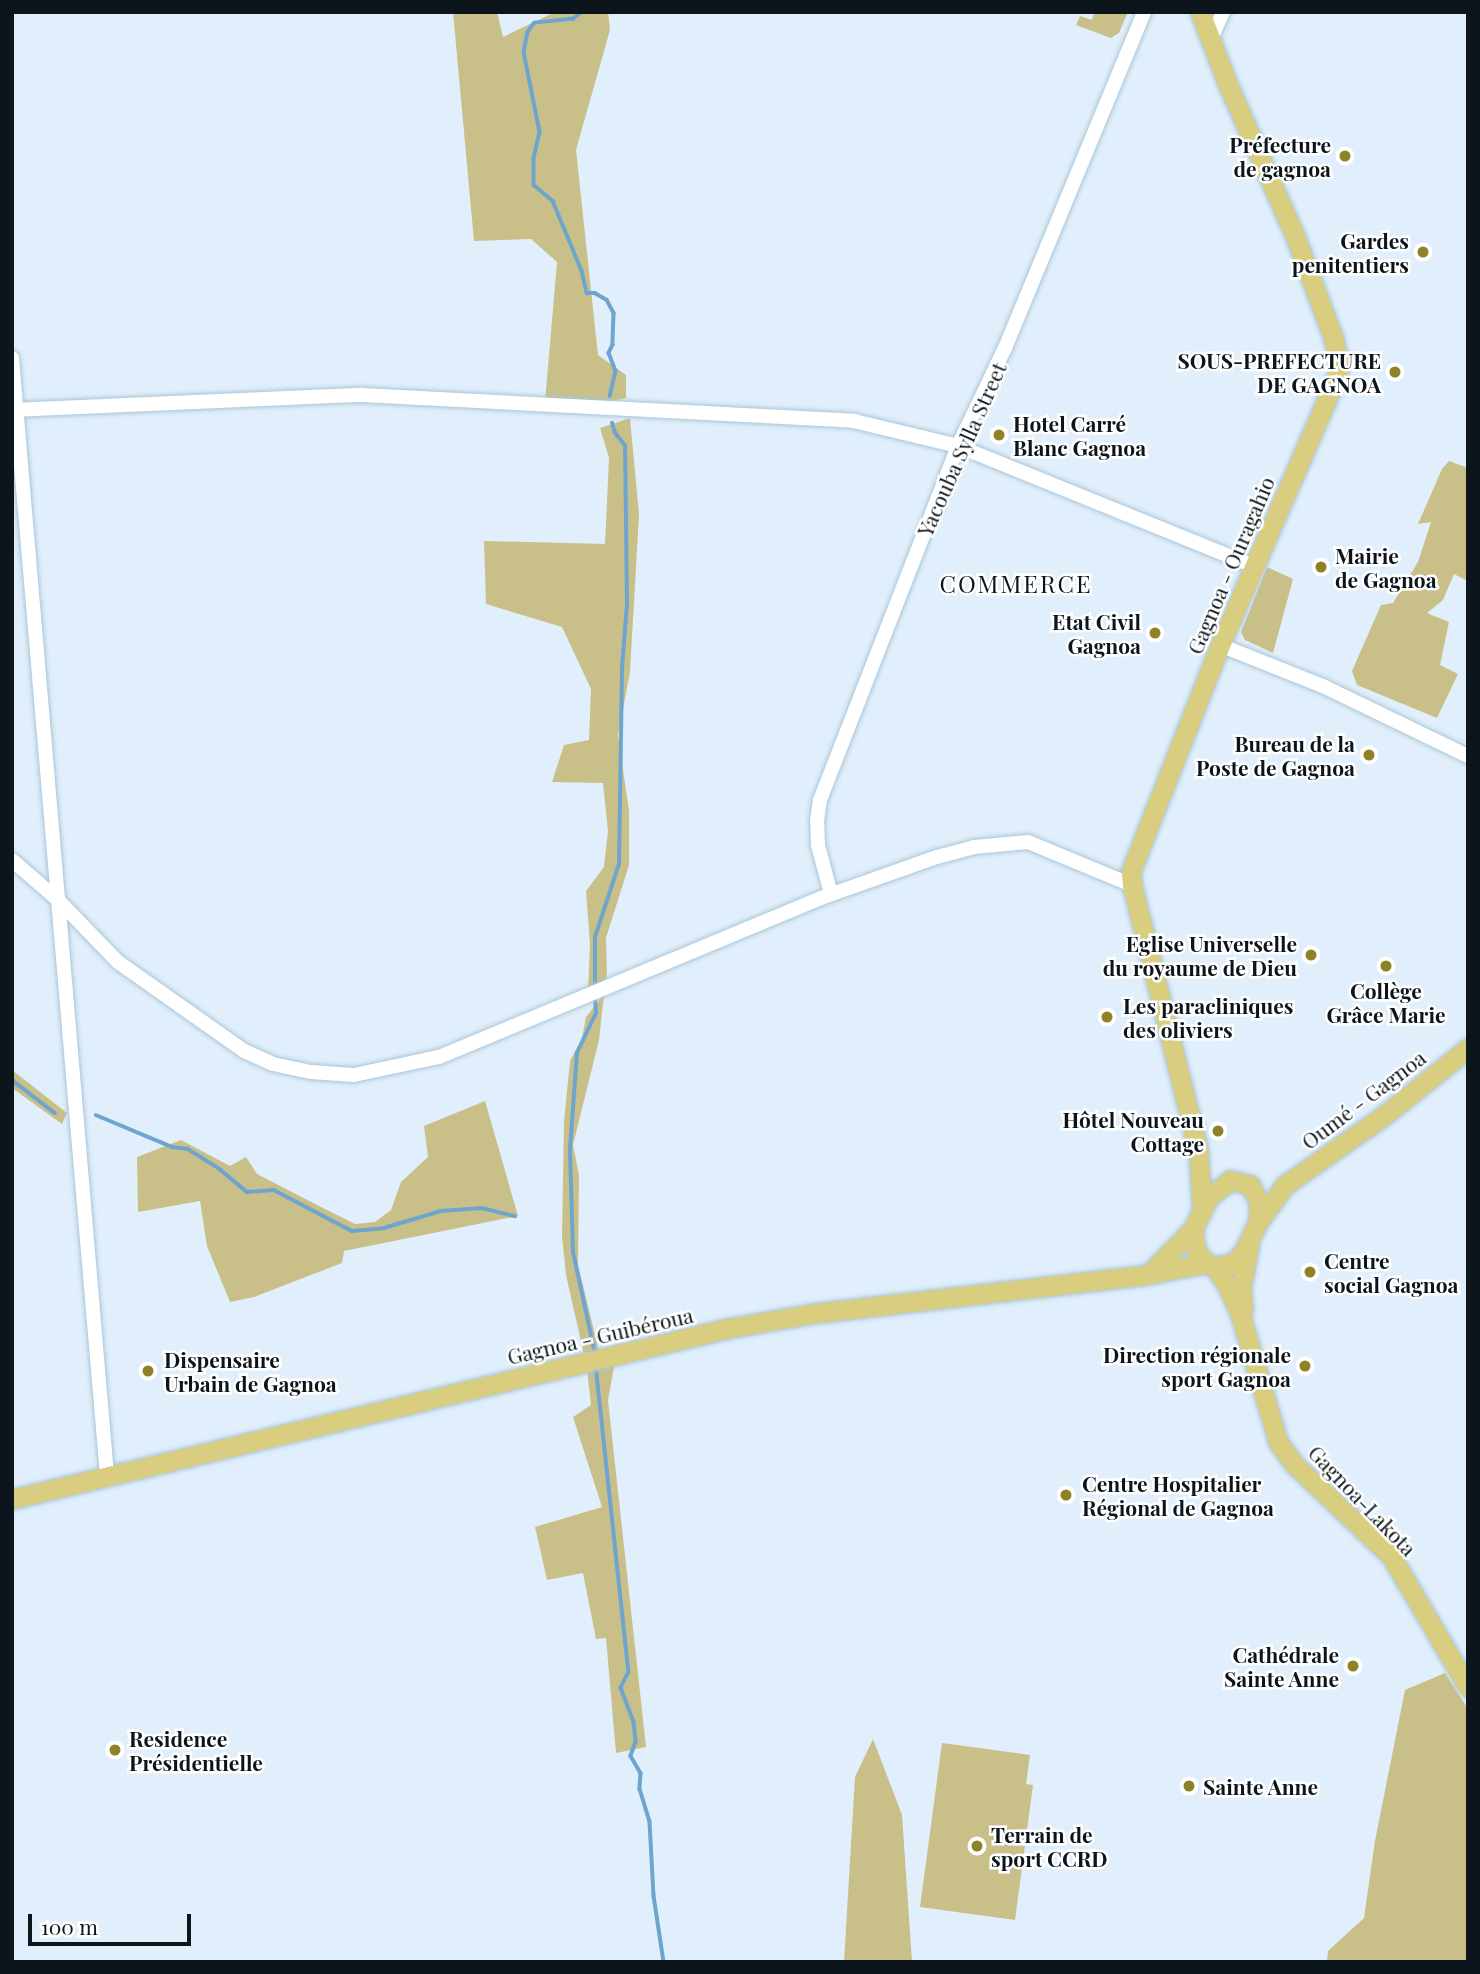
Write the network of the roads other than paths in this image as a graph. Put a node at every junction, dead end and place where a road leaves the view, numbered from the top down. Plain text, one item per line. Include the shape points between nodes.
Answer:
1 (1144, 12) edge
2 (1200, 12) edge
3 (1223, 12) edge
4 (1211, 39) junction
5 (12, 358) edge
6 (14, 410) edge
7 (958, 446) junction
8 (1253, 566) junction
9 (1220, 645) junction
10 (1468, 756) edge
11 (12, 860) edge
12 (1132, 885) junction
13 (831, 894) junction
14 (58, 900) junction
15 (1468, 1048) edge
16 (1198, 1149) junction
17 (1230, 1180) junction
18 (1250, 1185) junction
19 (1285, 1185) junction
20 (1202, 1208) junction
21 (1193, 1229) junction
22 (1255, 1231) junction
23 (1210, 1264) junction
24 (1150, 1274) junction
25 (1247, 1336) junction
26 (107, 1475) junction
27 (12, 1499) edge
28 (1468, 1686) edge

1 - 7 street, Yacouba Sylla Street via 1005,348
2 - 4 main road, Gagnoa - Ouragahio
3 - 4 street
4 - 8 main road, Gagnoa - Ouragahio via 1295,236 1339,364
5 - 6 street
6 - 7 street via 362,395 854,421
6 - 14 street
7 - 8 street
7 - 13 street, Yacouba Sylla Street via 820,800 818,845
8 - 9 main road, Gagnoa - Ouragahio
9 - 10 street via 1325,687
9 - 12 main road, Gagnoa - Ouragahio via 1131,871
11 - 14 street
12 - 13 street via 1028,842 1008,842 937,857
12 - 16 main road, Gagnoa - Ouragahio
13 - 14 street via 439,1057 354,1074 311,1072 273,1064 244,1051 118,962
14 - 26 street
15 - 19 main road, Oumé - Gagnoa via 1386,1114
16 - 17 main road
16 - 20 main road, Gagnoa - Ouragahio
17 - 18 main road
17 - 20 main road
18 - 19 main road
18 - 22 main road via 1259,1202
19 - 22 main road, Oumé - Gagnoa
20 - 21 main road
21 - 23 main road via 1196,1251
21 - 24 main road
22 - 23 main road via 1235,1261
22 - 25 main road, Gagnoa-Lakota via 1241,1289
23 - 24 main road, Gagnoa - Guibéroua
23 - 25 main road, Gagnoa-Lakota via 1236,1303
24 - 26 main road, Gagnoa - Guibéroua via 816,1313 729,1328
25 - 28 main road, Gagnoa-Lakota via 1278,1442 1391,1556
26 - 27 main road, Gagnoa - Guibéroua

